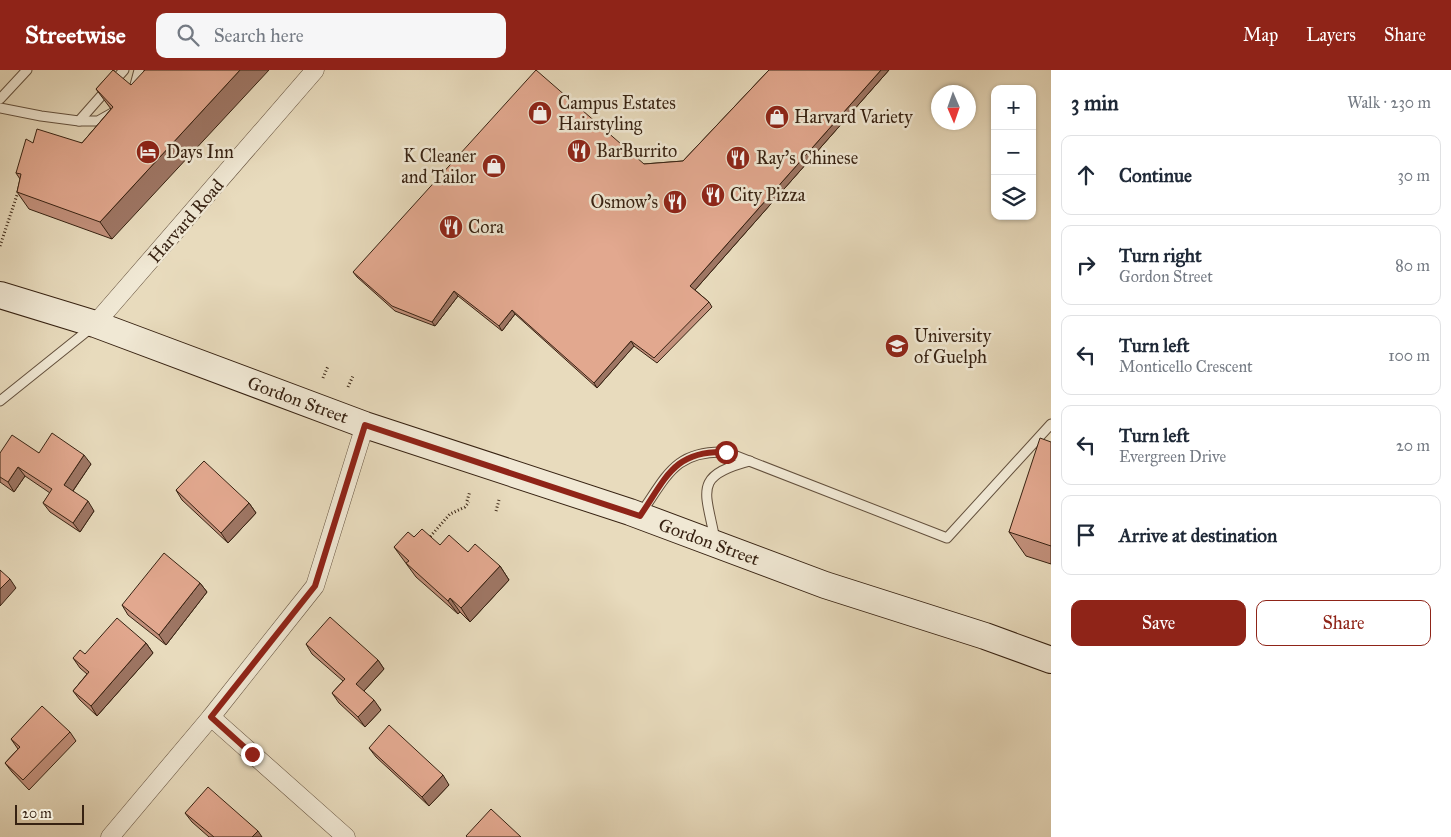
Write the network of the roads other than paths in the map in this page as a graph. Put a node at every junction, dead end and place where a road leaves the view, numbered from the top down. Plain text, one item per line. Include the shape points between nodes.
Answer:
1 (27, 70) edge
2 (124, 70) edge
3 (139, 70) edge
4 (315, 70) edge
5 (132, 93) edge
6 (0, 99) edge
7 (0, 108) edge
8 (114, 112) edge
9 (79, 120) junction
10 (0, 295) edge
11 (95, 324) junction
12 (0, 402) edge
13 (1051, 424) edge
14 (365, 425) junction
15 (750, 461) junction
16 (640, 516) junction
17 (716, 544) junction
18 (1051, 660) edge
19 (211, 717) junction
20 (110, 837) edge
21 (346, 837) edge

1 - 6 lane
2 - 9 lane
3 - 5 lane
4 - 11 street, Harvard Road
7 - 9 lane
8 - 9 lane via 98,121
10 - 11 main road, Gordon Street
11 - 12 lane
11 - 14 main road, Gordon Street
13 - 15 lane via 947,538
14 - 16 main road, Gordon Street
14 - 19 street via 315,586
15 - 16 lane via 726,452 706,451 688,457 668,474
15 - 17 lane via 726,467 712,476 706,490
16 - 17 main road, Gordon Street
17 - 18 main road, Gordon Street via 825,586 986,636
19 - 20 street
19 - 21 street

